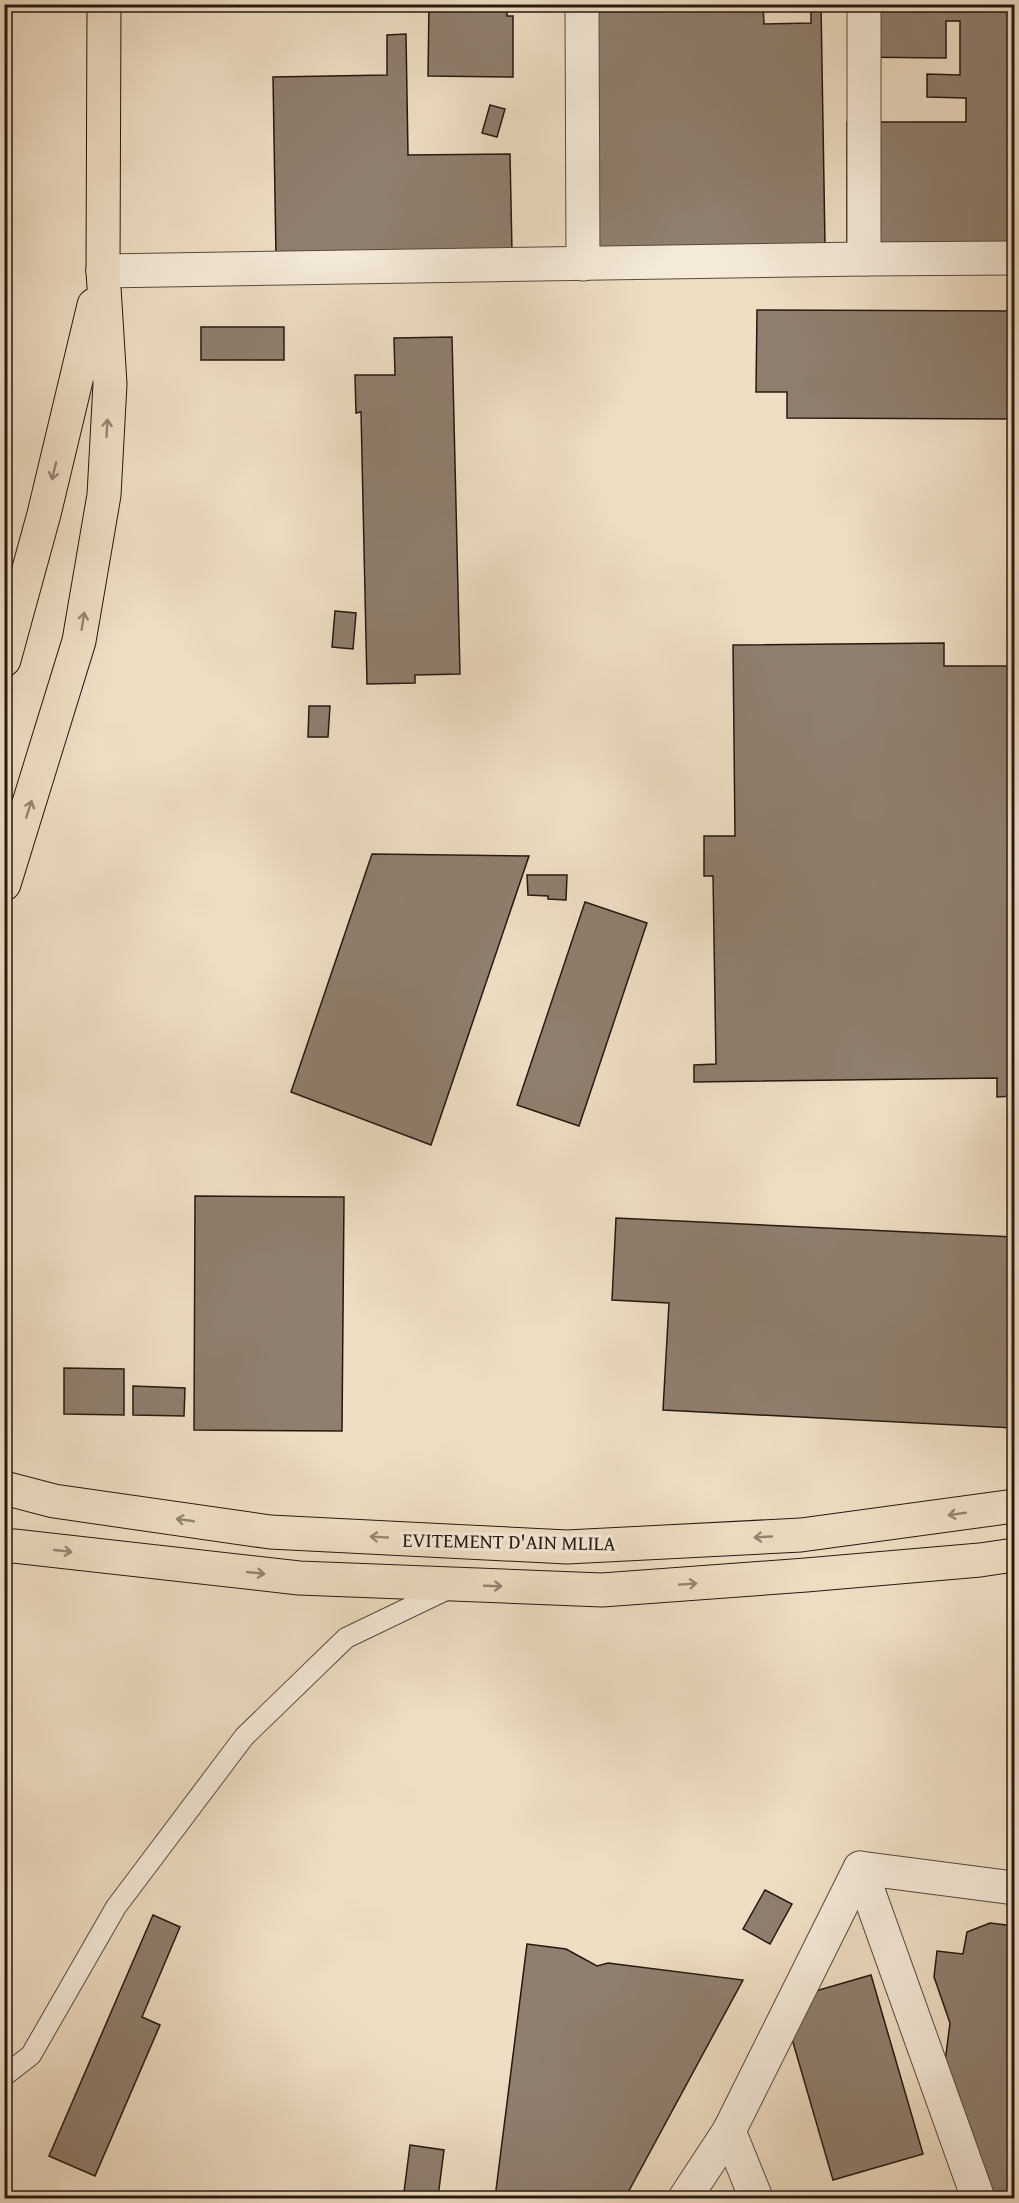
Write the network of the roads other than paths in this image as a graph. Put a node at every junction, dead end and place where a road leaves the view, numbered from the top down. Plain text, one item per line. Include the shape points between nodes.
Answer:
1 (104, 4) edge
2 (582, 4) edge
3 (864, 4) edge
4 (1014, 258) edge
5 (864, 259) junction
6 (583, 264) junction
7 (103, 272) junction
8 (4, 660) edge
9 (4, 884) edge
10 (4, 1488) edge
11 (1014, 1506) edge
12 (4, 1547) edge
13 (1014, 1555) edge
14 (457, 1584) junction
15 (860, 1868) junction
16 (1014, 1888) edge
17 (4, 2076) edge
18 (729, 2131) junction
19 (685, 2199) edge
20 (756, 2199) edge
21 (978, 2199) edge

1 - 7 main road
2 - 6 street
3 - 5 street
4 - 5 street
5 - 6 street
6 - 7 street
7 -> 8 main road
9 -> 7 main road via 80,641 102,507 110,384
11 -> 10 main road, EVITEMENT D'AIN MLILA via 801,1535 567,1547 270,1532 54,1501
12 -> 14 main road via 300,1578
14 -> 13 main road via 602,1590
14 - 17 lane via 346,1638 244,1737 116,1907 31,2055
15 - 16 street
15 - 18 street
15 - 21 street
18 - 19 street
18 - 20 street

